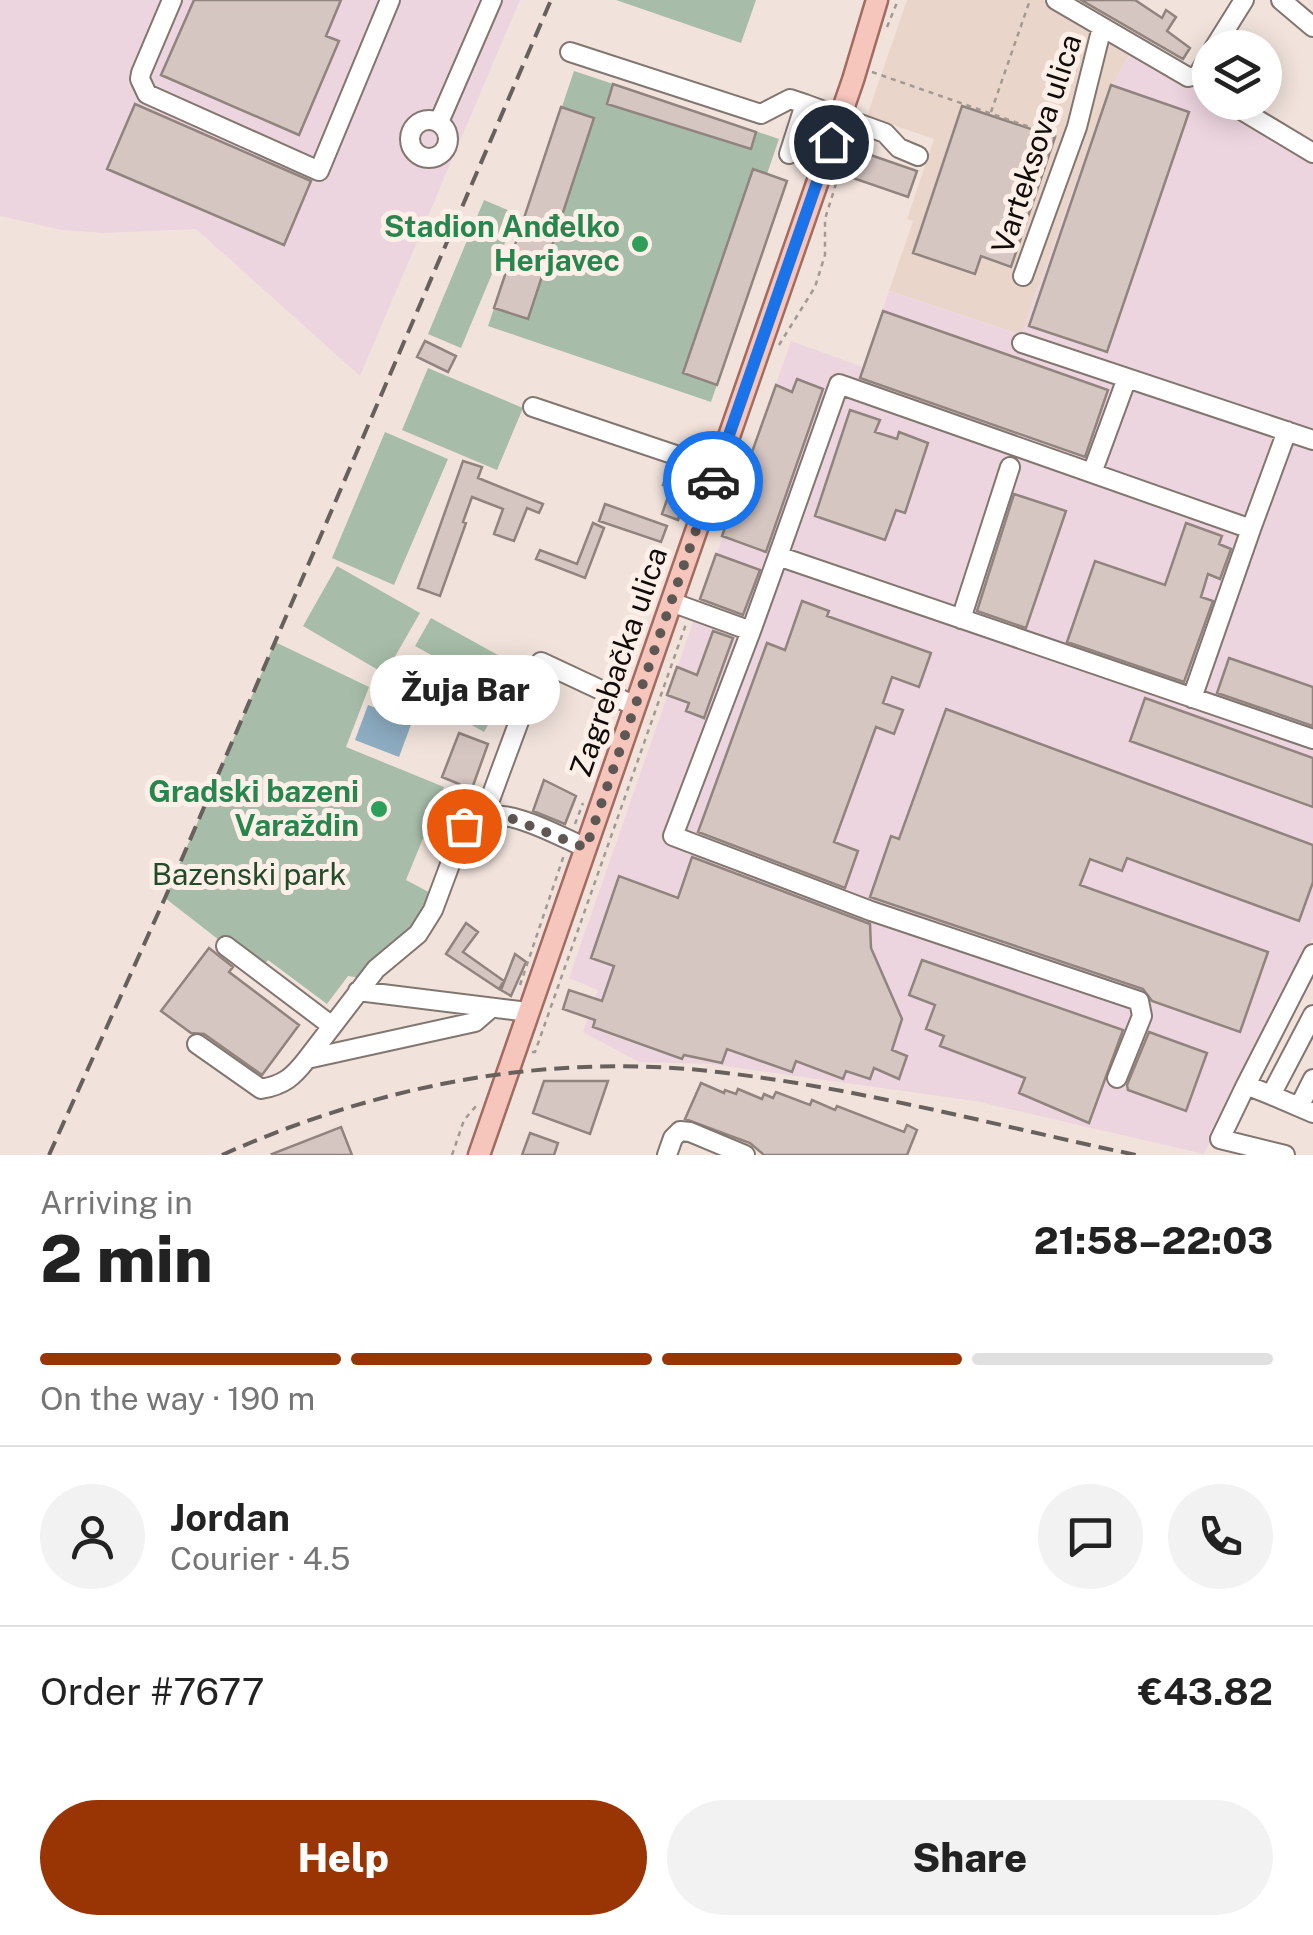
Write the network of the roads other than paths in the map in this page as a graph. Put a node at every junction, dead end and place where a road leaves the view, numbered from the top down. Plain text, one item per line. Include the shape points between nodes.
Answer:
1 (172, 0) edge
2 (390, 0) edge
3 (492, 0) edge
4 (1056, 0) edge
5 (1244, 0) edge
6 (1281, 0) edge
7 (878, 6) edge
8 (1102, 27) junction
9 (1313, 28) edge
10 (1225, 30) edge
11 (570, 52) dead end
12 (1192, 78) edge
13 (805, 104) junction
14 (840, 116) junction
15 (1259, 120) edge
16 (439, 122) dead end
17 (1313, 152) edge
18 (789, 154) dead end
19 (918, 156) dead end
20 (1023, 276) dead end
21 (1022, 342) dead end
22 (1127, 378) junction
23 (533, 407) dead end
24 (1287, 431) junction
25 (1313, 440) edge
26 (1010, 467) dead end
27 (717, 469) junction
28 (1092, 473) junction
29 (1251, 529) junction
30 (778, 556) junction
31 (681, 606) junction
32 (961, 619) junction
33 (752, 631) junction
34 (1192, 698) junction
35 (635, 706) junction
36 (1313, 739) edge
37 (485, 813) junction
38 (586, 848) junction
39 (226, 946) dead end
40 (1313, 954) edge
41 (358, 990) junction
42 (521, 1005) junction
43 (490, 1009) junction
44 (1313, 1015) edge
45 (332, 1026) junction
46 (197, 1044) dead end
47 (307, 1058) junction
48 (1117, 1078) dead end
49 (1313, 1079) edge
50 (1246, 1085) junction
51 (1271, 1095) junction
52 (1306, 1110) edge
53 (480, 1155) edge
54 (667, 1155) edge
55 (744, 1155) edge
56 (1284, 1155) edge

1 - 2 street via 140,73 147,94 319,171
3 - 16 street
4 - 8 street, Varteksova ulica
5 - 10 street
6 - 9 street
7 - 14 main road, Zagrebačka ulica
8 - 12 street, Varteksova ulica
8 - 20 street, Varteksova ulica via 1072,142
11 - 13 street via 761,114 790,98
13 - 14 street
13 - 18 street
14 - 19 street
14 - 27 main road, Zagrebačka ulica
15 - 17 street
21 - 22 street
22 - 24 street
22 - 28 street
23 - 27 street
24 - 25 street
24 - 29 street
26 - 32 street
27 - 31 main road, Zagrebačka ulica
28 - 29 street
28 - 30 street via 839,384
29 - 34 street
30 - 32 street
30 - 33 street
31 - 33 street
31 - 35 main road, Zagrebačka ulica
32 - 34 street
33 - 48 street via 673,836 1139,1001 1142,1016
34 - 36 street
35 - 37 street via 541,662
35 - 38 main road, Zagrebačka ulica
37 - 38 street via 504,814
37 - 41 street via 464,826 418,934
38 - 42 main road, Zagrebačka ulica
39 - 45 street
40 - 50 street
41 - 43 street
41 - 45 street
42 - 43 street
42 - 53 main road, Zagrebačka ulica
43 - 47 street via 475,1022
44 - 51 street
45 - 47 street
46 - 47 street via 261,1089 292,1078
49 - 52 street
50 - 51 street
50 - 56 street via 1220,1139
51 - 52 street
54 - 55 street via 680,1131

